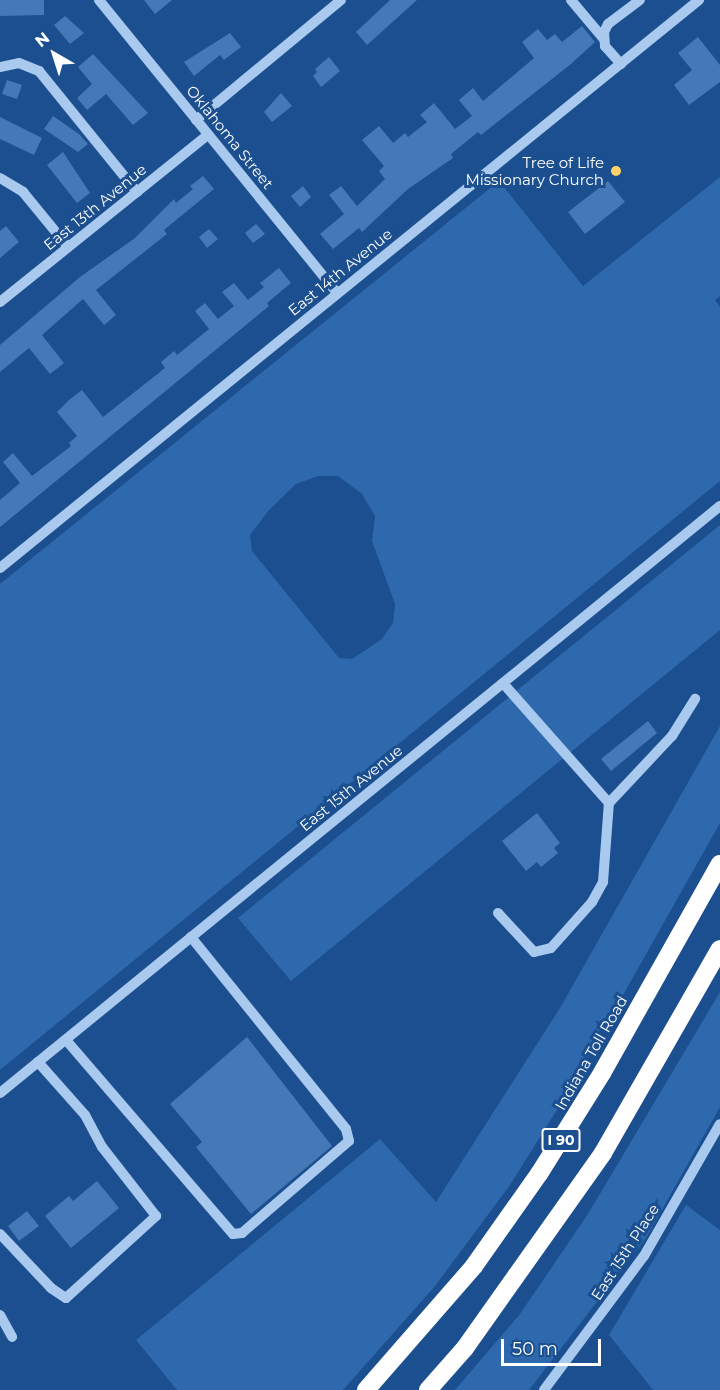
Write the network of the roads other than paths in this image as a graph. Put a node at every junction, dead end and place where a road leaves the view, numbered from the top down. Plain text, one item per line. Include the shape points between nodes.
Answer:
1 (99, 0) edge
2 (341, 0) edge
3 (571, 0) edge
4 (640, 0) edge
5 (699, 0) edge
6 (603, 38) junction
7 (621, 64) junction
8 (0, 67) edge
9 (196, 120) junction
10 (208, 135) junction
11 (0, 178) edge
12 (136, 192) junction
13 (68, 247) junction
14 (338, 293) junction
15 (0, 302) edge
16 (720, 506) edge
17 (0, 568) edge
18 (503, 684) junction
19 (695, 699) dead end
20 (609, 803) junction
21 (720, 864) edge
22 (498, 913) dead end
23 (191, 937) junction
24 (720, 949) edge
25 (66, 1040) junction
26 (38, 1062) junction
27 (0, 1093) edge
28 (720, 1124) edge
29 (0, 1234) edge
30 (0, 1315) edge
31 (12, 1337) dead end
32 (366, 1390) edge
33 (428, 1390) edge
34 (544, 1390) edge

1 - 9 street, Oklahoma Street
2 - 9 street
3 - 6 street
4 - 6 street via 608,24
5 - 7 street, East 14th Avenue
6 - 7 street
7 - 14 street, East 14th Avenue
8 - 12 street via 19,63 39,71
9 - 10 street, Oklahoma Street
10 - 12 street, East 13th Avenue
10 - 14 street, Oklahoma Street
11 - 13 street via 23,192
12 - 13 street, East 13th Avenue
13 - 15 street, East 13th Avenue
14 - 17 street, East 14th Avenue
16 - 18 street, East 15th Avenue
18 - 20 street
18 - 23 street, East 15th Avenue
19 - 20 street via 672,736
20 - 22 street via 603,882 592,902 551,948 534,952
21 - 32 highway, Indiana Toll Road / I 90 via 540,1174 474,1266
23 - 25 street, East 15th Avenue
23 - 25 street via 346,1129 349,1141 242,1233 233,1234
24 - 33 highway, I 90 via 603,1153 465,1348
25 - 26 street, East 15th Avenue
26 - 27 street, East 15th Avenue
26 - 29 street via 85,1115 102,1147 156,1216 66,1298 51,1288
28 - 34 street, East 15th Place via 644,1256
30 - 31 street

